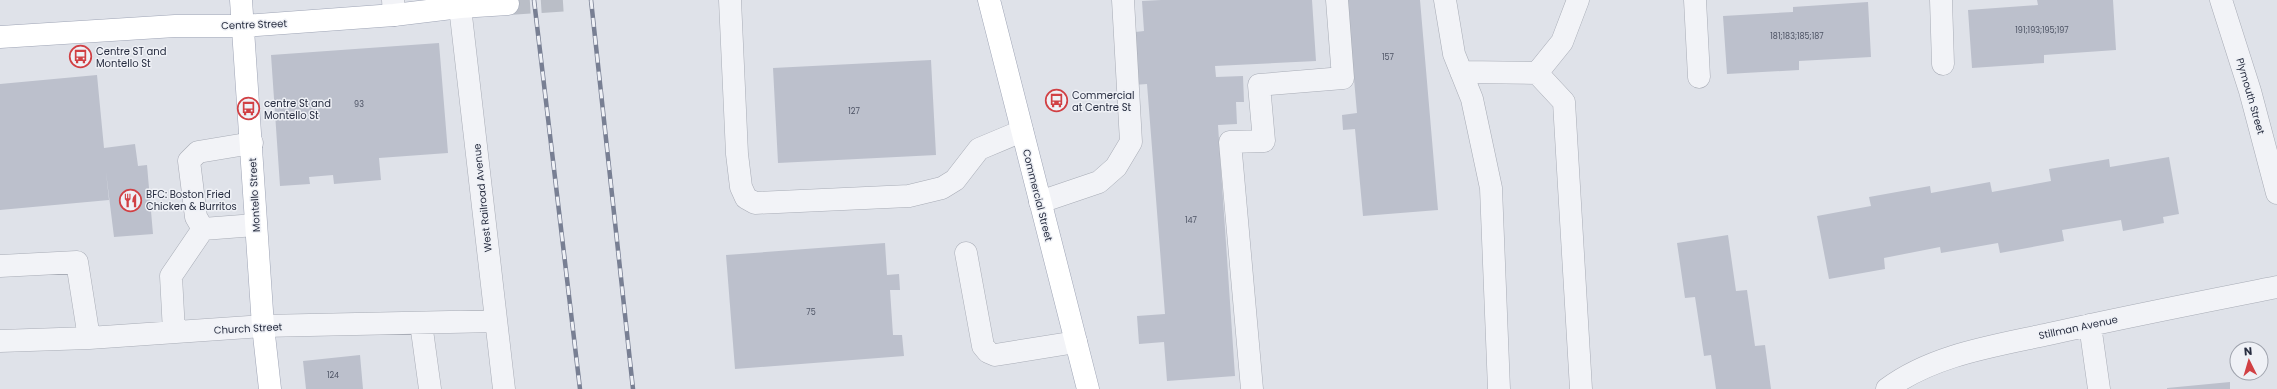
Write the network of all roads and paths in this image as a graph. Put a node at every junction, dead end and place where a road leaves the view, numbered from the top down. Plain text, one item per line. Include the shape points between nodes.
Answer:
1 (241, 0) edge
2 (730, 0) edge
3 (989, 0) edge
4 (1123, 0) edge
5 (1337, 0) edge
6 (1445, 0) edge
7 (1578, 0) edge
8 (1695, 0) edge
9 (1940, 0) edge
10 (2221, 0) edge
11 (508, 4) dead end
12 (460, 7) junction
13 (394, 8) edge
14 (244, 26) junction
15 (0, 37) edge
16 (1943, 64) dead end
17 (1461, 72) junction
18 (1537, 73) junction
19 (1699, 77) dead end
20 (1022, 131) junction
21 (252, 143) junction
22 (2277, 193) edge
23 (1040, 202) junction
24 (255, 225) junction
25 (203, 229) junction
26 (966, 253) dead end
27 (0, 266) edge
28 (2277, 287) edge
29 (496, 321) junction
30 (420, 323) junction
31 (2090, 325) junction
32 (263, 326) junction
33 (174, 332) junction
34 (89, 338) junction
35 (0, 340) edge
36 (1076, 342) junction
37 (270, 389) edge
38 (430, 389) edge
39 (504, 389) edge
40 (1088, 389) edge
41 (1252, 389) edge
42 (1499, 389) edge
43 (1581, 389) edge
44 (1887, 389) edge
45 (2099, 389) edge

1 - 14 main road, Montello Street
2 - 20 street via 737,154 741,187 746,198 756,204 909,196 942,188 955,180 979,149
3 - 20 main road, Commercial Street
4 - 23 street via 1131,142 1116,167 1099,182
5 - 41 street via 1343,78 1259,85 1264,141 1230,142
6 - 17 street via 1454,54
7 - 18 street via 1562,42
8 - 19 street
9 - 16 street
10 - 22 street, Plymouth Street via 2250,91
11 - 12 main road, Centre Street
12 - 13 main road, Centre Street
12 - 29 street, West Railroad Avenue
13 - 14 main road, Centre Street
14 - 15 main road, Centre Street via 175,26
14 - 21 main road, Montello Street
17 - 18 street
17 - 42 street via 1472,99 1491,188
18 - 43 street via 1564,102
20 - 23 main road, Commercial Street
21 - 24 main road, Montello Street
21 - 25 street via 198,152 189,161 196,217
23 - 36 main road, Commercial Street
24 - 25 street
24 - 32 main road, Montello Street
25 - 33 street via 171,276
26 - 36 street via 983,346 988,352 995,355
27 - 34 street via 77,262
28 - 31 street, Stillman Avenue
29 - 30 street, Church Street
29 - 39 street, West Railroad Avenue
30 - 32 street, Church Street
30 - 38 street
31 - 44 street, Stillman Avenue via 1974,351 1906,375
31 - 45 street
32 - 33 street, Church Street
32 - 37 main road, Montello Street
33 - 34 street, Church Street
34 - 35 street, Church Street
36 - 40 main road, Commercial Street

